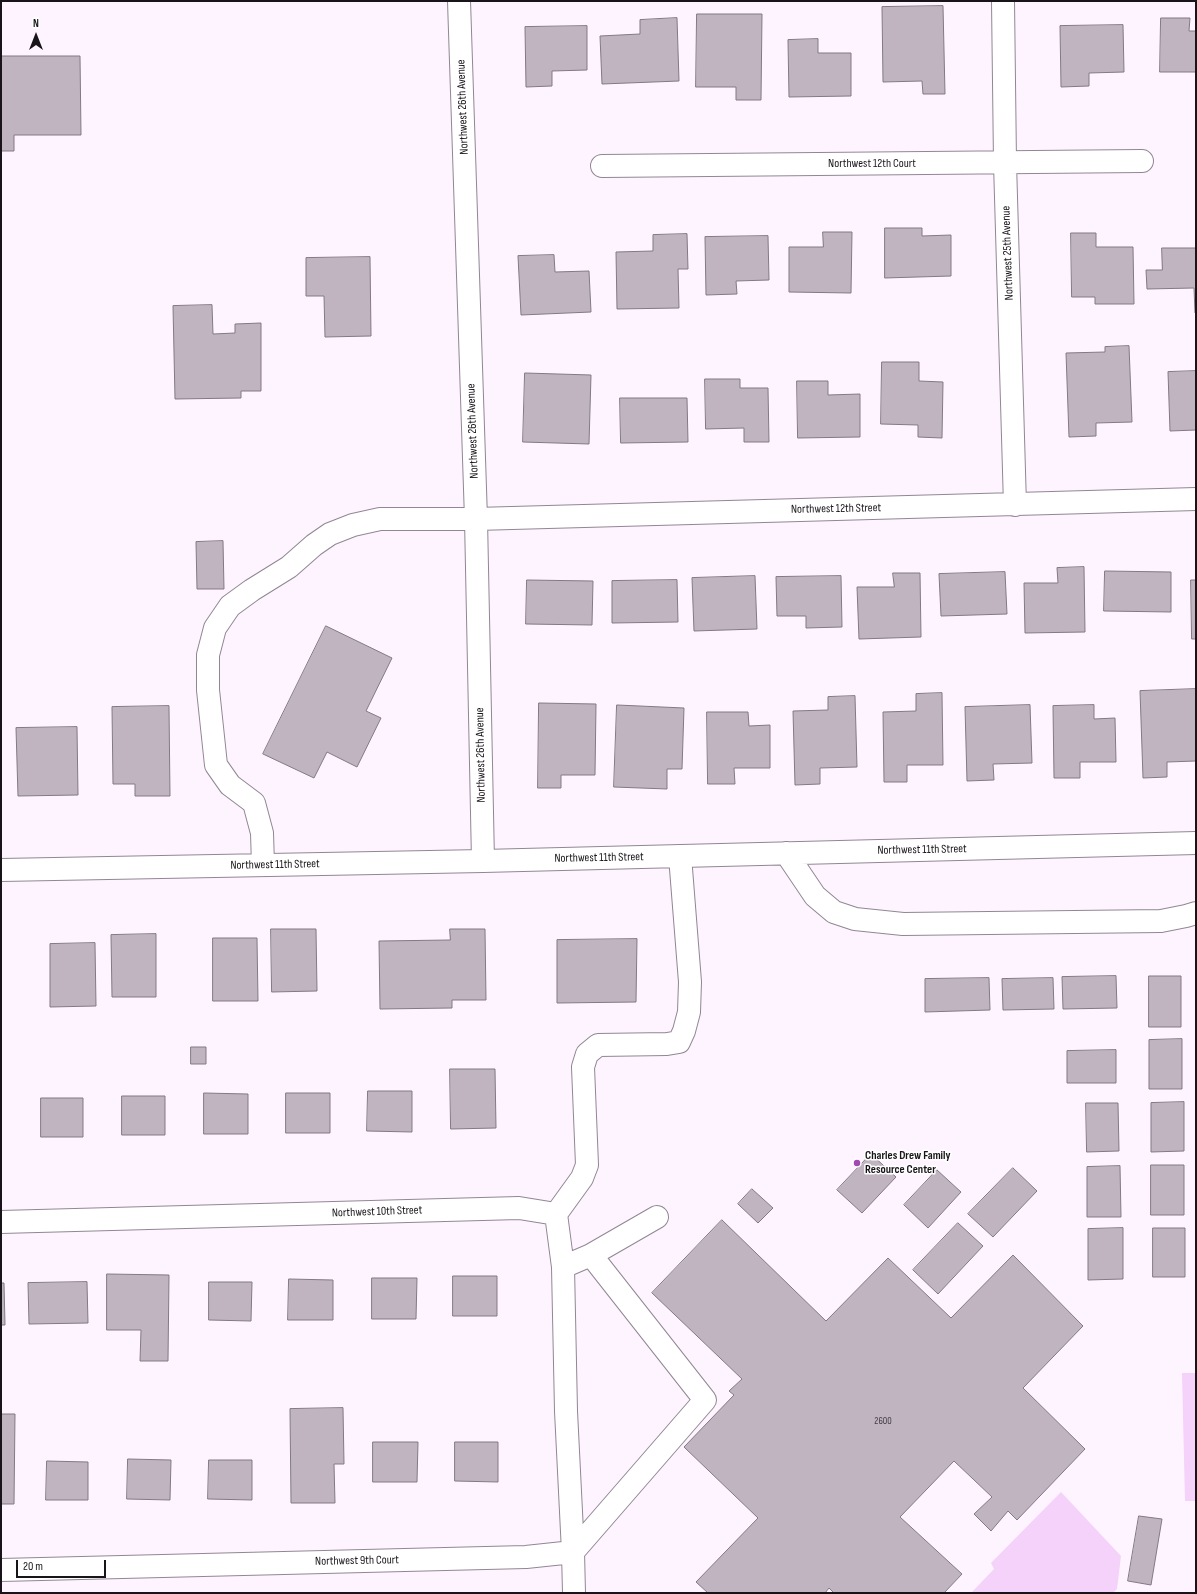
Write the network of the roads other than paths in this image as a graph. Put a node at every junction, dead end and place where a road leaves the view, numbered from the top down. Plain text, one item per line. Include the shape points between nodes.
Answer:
1 (459, 1) edge
2 (1003, 1) edge
3 (1142, 161) dead end
4 (1005, 163) junction
5 (602, 166) dead end
6 (1196, 499) edge
7 (1015, 505) junction
8 (476, 519) junction
9 (1196, 843) edge
10 (786, 853) junction
11 (680, 856) junction
12 (483, 861) junction
13 (263, 865) junction
14 (1, 870) edge
15 (1196, 913) edge
16 (556, 1214) junction
17 (657, 1217) dead end
18 (1, 1222) edge
19 (590, 1255) junction
20 (563, 1267) junction
21 (573, 1552) junction
22 (1, 1570) edge
23 (574, 1593) edge

1 - 8 street, Northwest 26th Avenue
2 - 4 street, Northwest 25th Avenue
3 - 4 street, Northwest 12th Court
4 - 5 street, Northwest 12th Court
4 - 7 street, Northwest 25th Avenue
6 - 7 street, Northwest 12th Street
7 - 8 street, Northwest 12th Street
8 - 12 street, Northwest 26th Avenue
8 - 13 street, Northwest 12th Street via 380,519 353,525 330,534 314,544 289,567 230,606 215,628 208,655 208,690 216,765 230,785 254,803 262,833
9 - 10 street, Northwest 11th Street
10 - 11 street, Northwest 11th Street
10 - 15 street via 815,896 834,912 855,919 902,924 1161,921
11 - 12 street, Northwest 11th Street
11 - 16 street via 690,982 689,1012 684,1031 678,1042 598,1045 587,1054 583,1067 587,1165 582,1178
12 - 13 street, Northwest 11th Street
13 - 14 street, Northwest 11th Street
16 - 18 street, Northwest 10th Street via 519,1208
16 - 20 street
17 - 19 street
19 - 20 street
19 - 21 street via 705,1400
20 - 21 street via 566,1411
21 - 22 street, Northwest 9th Court via 526,1557
21 - 23 street

